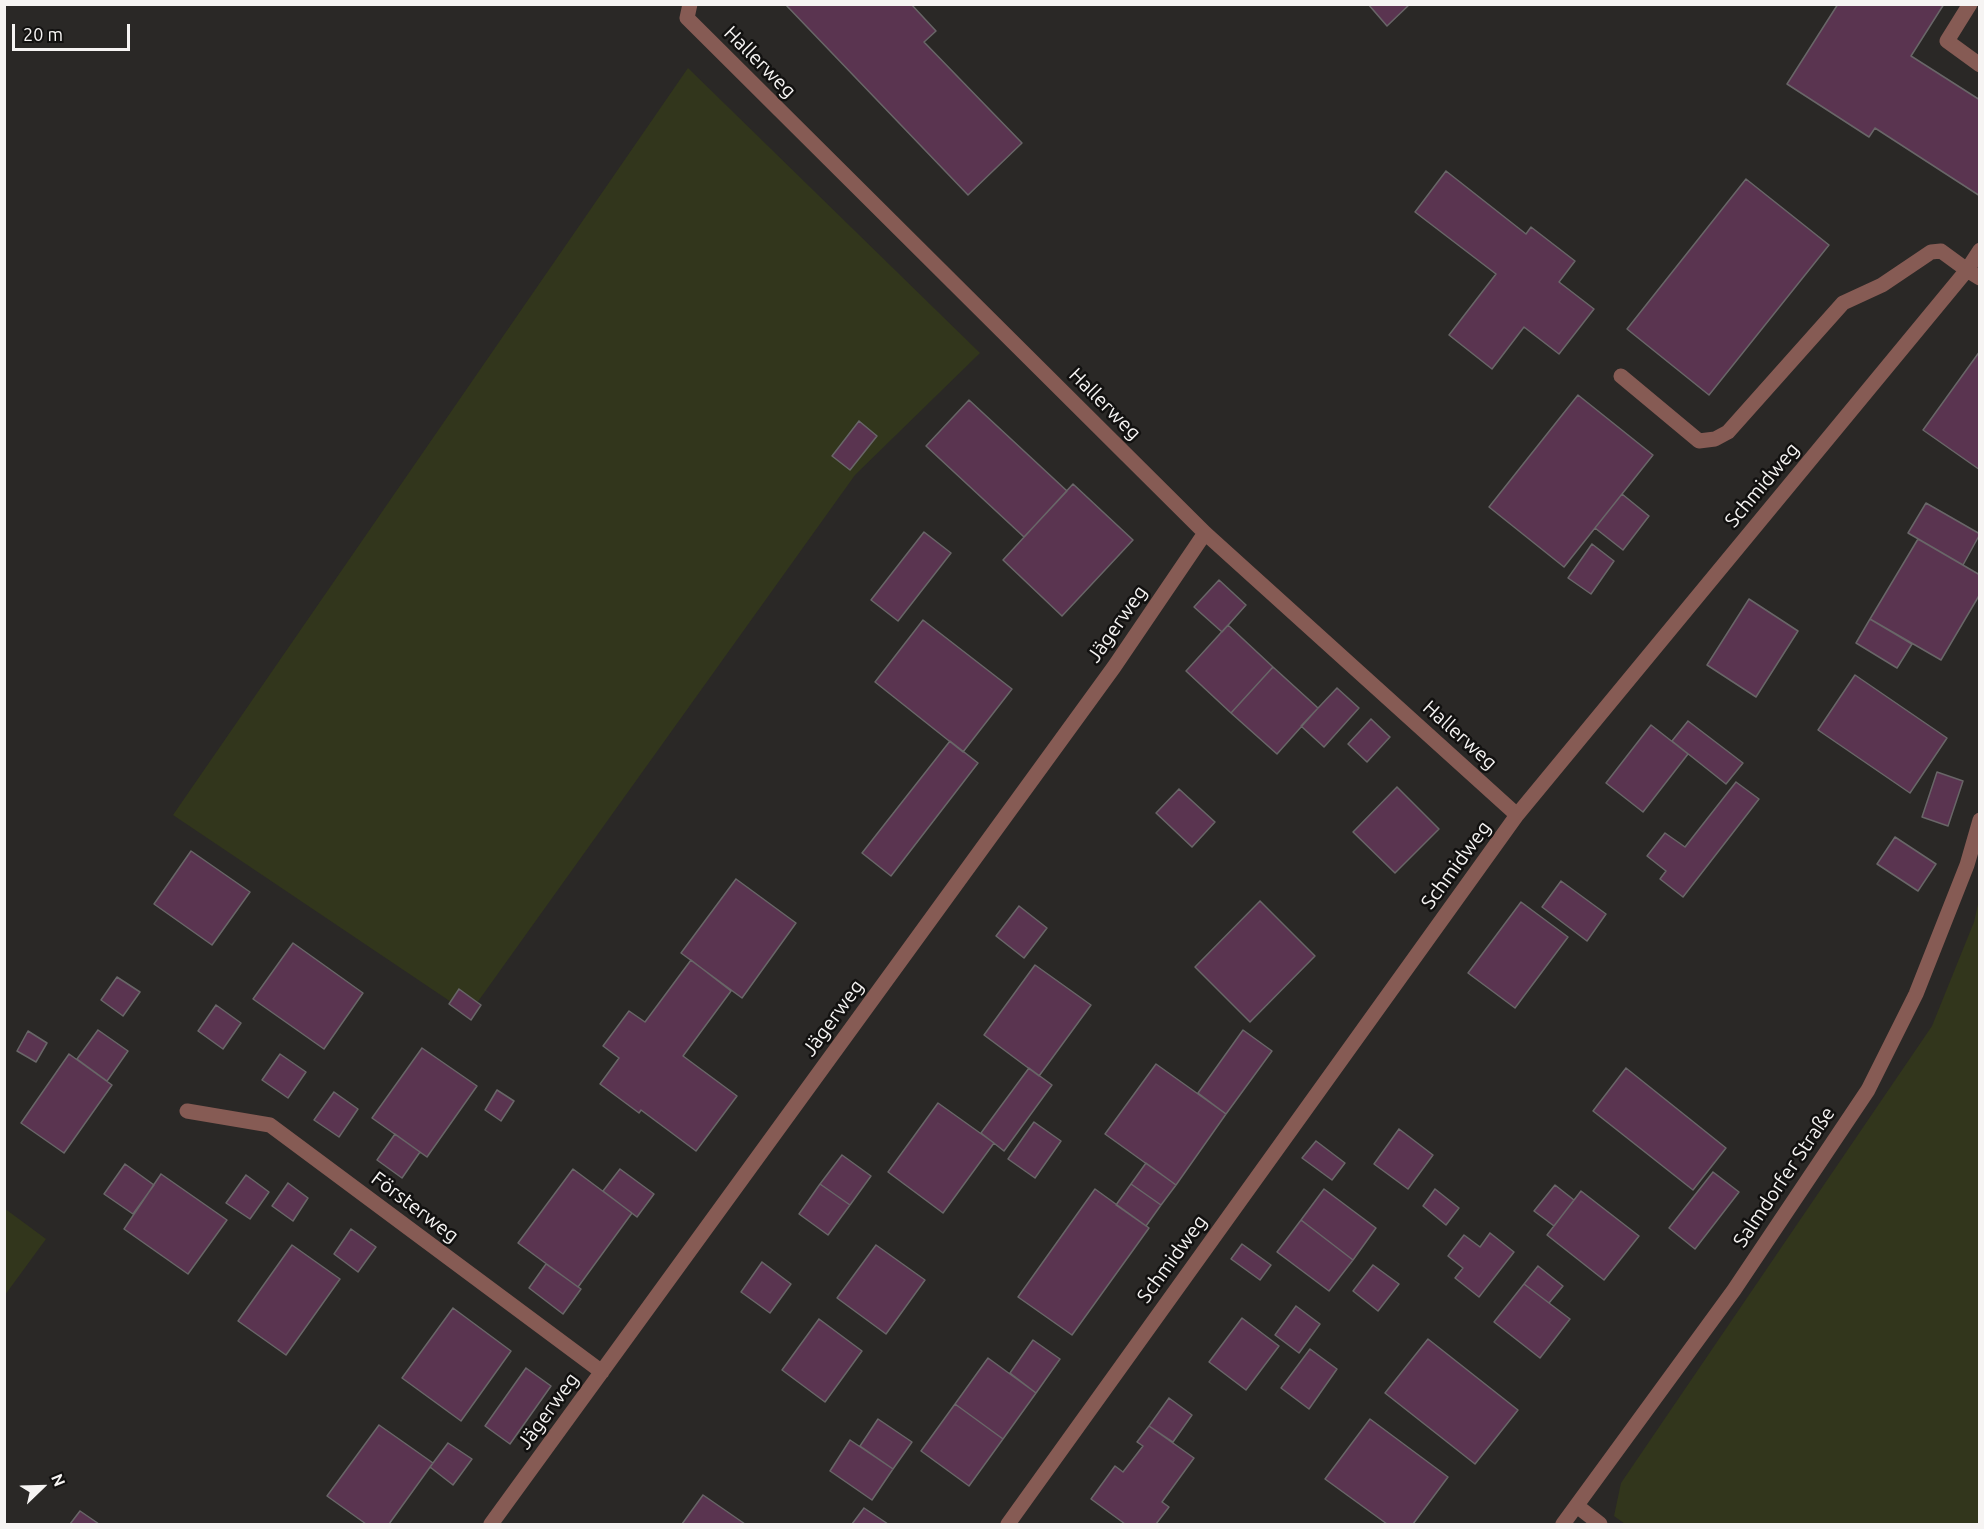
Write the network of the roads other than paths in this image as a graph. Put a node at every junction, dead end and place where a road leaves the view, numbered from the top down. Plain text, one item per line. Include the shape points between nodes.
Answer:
1 (690, 4) edge
2 (1970, 4) edge
3 (1980, 65) edge
4 (1980, 250) edge
5 (1973, 274) edge
6 (1621, 376) dead end
7 (1205, 533) junction
8 (1517, 815) junction
9 (1980, 820) edge
10 (187, 1111) dead end
11 (602, 1372) junction
12 (1577, 1506) junction
13 (491, 1524) edge
14 (1008, 1524) edge
15 (1563, 1524) edge
16 (1600, 1524) edge

1 - 7 street, Hallerweg via 687,18
2 - 3 street via 1947,41
4 - 5 street, Schmidweg
5 - 6 street via 1941,251 1931,252 1882,285 1843,303 1728,432 1715,439 1699,441
5 - 8 street, Schmidweg
7 - 8 street, Hallerweg
7 - 11 street, Jägerweg via 1114,667
8 - 14 street, Schmidweg
9 - 12 street, Salmdorfer Straße via 1967,865 1916,994 1868,1090 1734,1290
10 - 11 street, Försterweg via 270,1125
11 - 13 street, Jägerweg
12 - 15 street, Salmdorfer Straße
12 - 16 street

